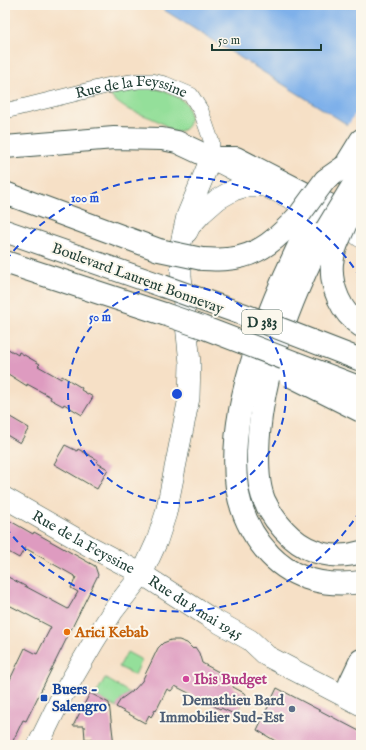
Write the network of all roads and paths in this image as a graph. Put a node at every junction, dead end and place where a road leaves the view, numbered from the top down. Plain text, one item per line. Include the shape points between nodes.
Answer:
1 (5, 111) edge
2 (361, 140) edge
3 (5, 147) edge
4 (211, 158) junction
5 (353, 169) edge
6 (273, 190) junction
7 (361, 192) edge
8 (5, 193) edge
9 (361, 220) edge
10 (319, 226) junction
11 (5, 231) edge
12 (361, 237) edge
13 (181, 243) junction
14 (5, 262) edge
15 (361, 326) edge
16 (202, 327) junction
17 (361, 360) edge
18 (361, 388) edge
19 (361, 411) edge
20 (5, 498) edge
21 (361, 552) edge
22 (142, 574) junction
23 (361, 582) edge
24 (361, 660) edge
25 (350, 688) edge
26 (361, 705) edge
27 (38, 745) edge

1 - 4 street, Rue de la Feyssine via 106,86 152,81 191,95 201,111 212,143
2 - 5 highway
3 - 4 highway via 114,138 162,140 177,142
4 - 6 street
4 - 9 highway via 236,158
4 - 13 street via 186,216
5 - 10 highway, bridge
5 - 10 highway, bridge via 325,180
6 - 12 street via 339,222
6 - 13 street via 266,186 247,186 218,199 190,226
7 - 10 highway, bridge
8 - 10 highway, bridge via 159,250 202,259 241,257 262,249 279,235
10 - 15 highway via 332,262 336,294 349,316
10 - 21 highway via 304,275 278,342 264,397 260,418 259,479 269,508 295,541 305,548 325,555
10 - 23 highway via 293,256 261,335 240,413 237,434 237,488 248,524 275,560 296,574 316,582
11 - 17 highway, Boulevard Laurent Bonnevay / D 383, bridge via 250,317
13 - 22 street via 181,276 190,363 189,398 166,513
14 - 16 highway, Boulevard Laurent Bonnevay / D 383, bridge
16 - 18 highway, Boulevard Laurent Bonnevay / D 383, bridge
16 - 19 highway, bridge via 214,342 271,366
20 - 22 street, Rue de la Feyssine
22 - 25 street, Rue du 8 mai 1945 via 250,640 271,644
22 - 27 street via 113,611 93,643 62,696
24 - 25 highway
25 - 26 street, Rue du 8 mai 1945

